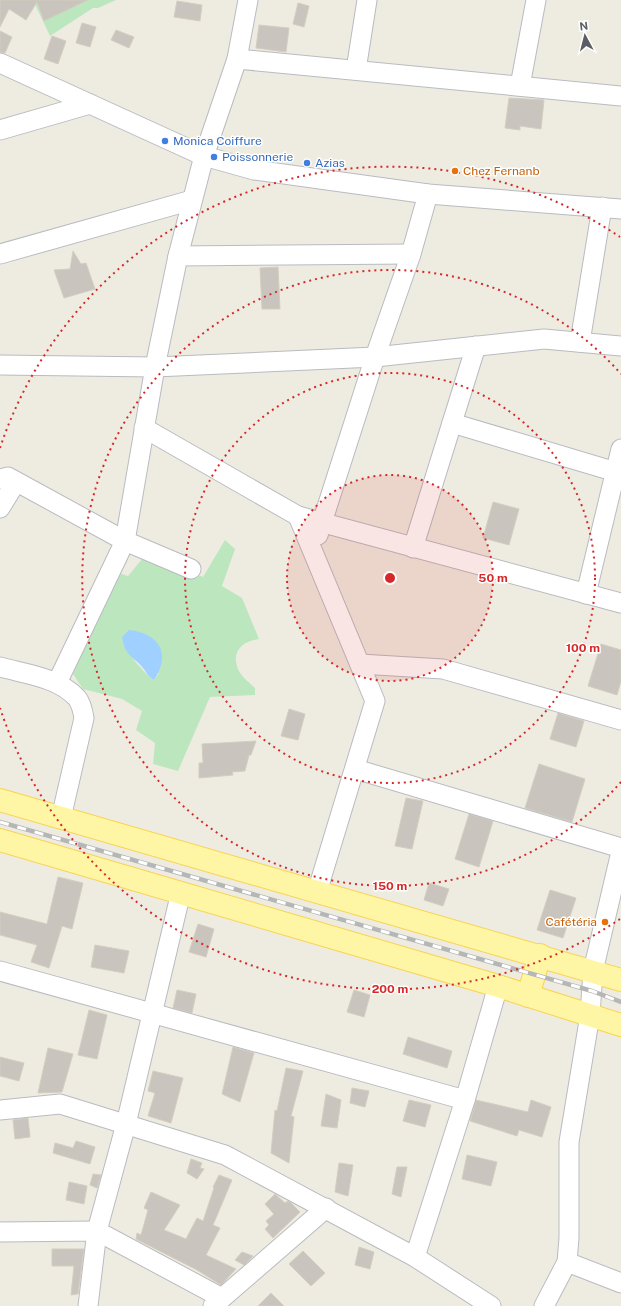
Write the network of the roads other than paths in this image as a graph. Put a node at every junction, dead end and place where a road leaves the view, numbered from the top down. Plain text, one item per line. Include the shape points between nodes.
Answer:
1 (367, 0) edge
2 (536, 0) edge
3 (243, 1) edge
4 (237, 59) junction
5 (0, 63) edge
6 (356, 70) junction
7 (520, 86) junction
8 (621, 96) edge
9 (90, 104) junction
10 (0, 130) edge
11 (204, 156) junction
12 (428, 194) junction
13 (192, 200) junction
14 (602, 207) junction
15 (621, 209) edge
16 (0, 254) edge
17 (411, 254) junction
18 (178, 256) junction
19 (580, 342) junction
20 (476, 346) junction
21 (621, 346) edge
22 (375, 357) junction
23 (0, 365) edge
24 (155, 367) junction
25 (452, 423) junction
26 (144, 428) junction
27 (621, 449) edge
28 (616, 472) junction
29 (8, 481) edge
30 (0, 508) edge
31 (298, 516) junction
32 (322, 523) junction
33 (125, 541) junction
34 (413, 548) junction
35 (312, 551) junction
36 (191, 569) dead end
37 (586, 594) junction
38 (621, 603) edge
39 (360, 664) junction
40 (0, 667) edge
41 (57, 683) junction
42 (621, 720) edge
43 (355, 769) junction
44 (0, 800) edge
45 (61, 818) junction
46 (0, 840) edge
47 (621, 848) edge
48 (621, 852) edge
49 (181, 892) junction
50 (318, 892) junction
51 (540, 955) junction
52 (0, 971) edge
53 (594, 971) junction
54 (621, 980) edge
55 (498, 986) junction
56 (528, 996) junction
57 (152, 1012) junction
58 (590, 1015) junction
59 (621, 1025) edge
60 (465, 1100) junction
61 (0, 1110) edge
62 (126, 1124) junction
63 (326, 1208) junction
64 (97, 1231) junction
65 (0, 1232) edge
66 (415, 1257) junction
67 (567, 1262) junction
68 (621, 1283) edge
69 (215, 1300) edge
70 (88, 1306) edge
71 (491, 1306) edge
72 (544, 1306) edge

1 - 6 street
2 - 7 street
3 - 4 street
4 - 6 street
4 - 11 street
5 - 9 street
6 - 7 street
7 - 8 street
9 - 10 street
9 - 11 street
11 - 12 street via 273,173
11 - 13 street
12 - 14 street
12 - 17 street
13 - 16 street
13 - 18 street
14 - 15 street
14 - 19 street
17 - 18 street
17 - 22 street
18 - 24 street
19 - 20 street via 544,338
19 - 21 street
20 - 22 street
20 - 25 street
22 - 24 street
22 - 32 street
23 - 24 street
24 - 26 street
25 - 28 street
25 - 34 street
26 - 31 street
26 - 33 street
27 - 28 street
28 - 37 street
29 - 30 street
29 - 33 street
31 - 32 street
31 - 35 street
32 - 34 street
32 - 35 street
33 - 36 street
33 - 41 street
34 - 37 street
35 - 39 street
37 - 38 street
39 - 42 street via 443,669
39 - 43 street via 375,701
40 - 41 street
41 - 45 street via 77,698 84,718
43 - 47 street
43 - 50 street
44 - 45 main road
45 - 50 main road
46 - 49 main road
48 - 53 street
49 - 55 main road
49 - 57 street
50 - 51 main road
51 - 53 main road
51 - 56 main road
52 - 57 street
53 - 54 main road
53 - 58 street
55 - 56 main road
55 - 60 street
56 - 58 main road
57 - 60 street
57 - 62 street
58 - 59 main road
58 - 67 street via 569,1142
60 - 66 street
61 - 62 street via 60,1104
62 - 63 street via 225,1155
62 - 64 street
63 - 66 street
63 - 69 street
64 - 65 street
64 - 69 street
64 - 70 street
66 - 71 street
67 - 68 street
67 - 72 street

